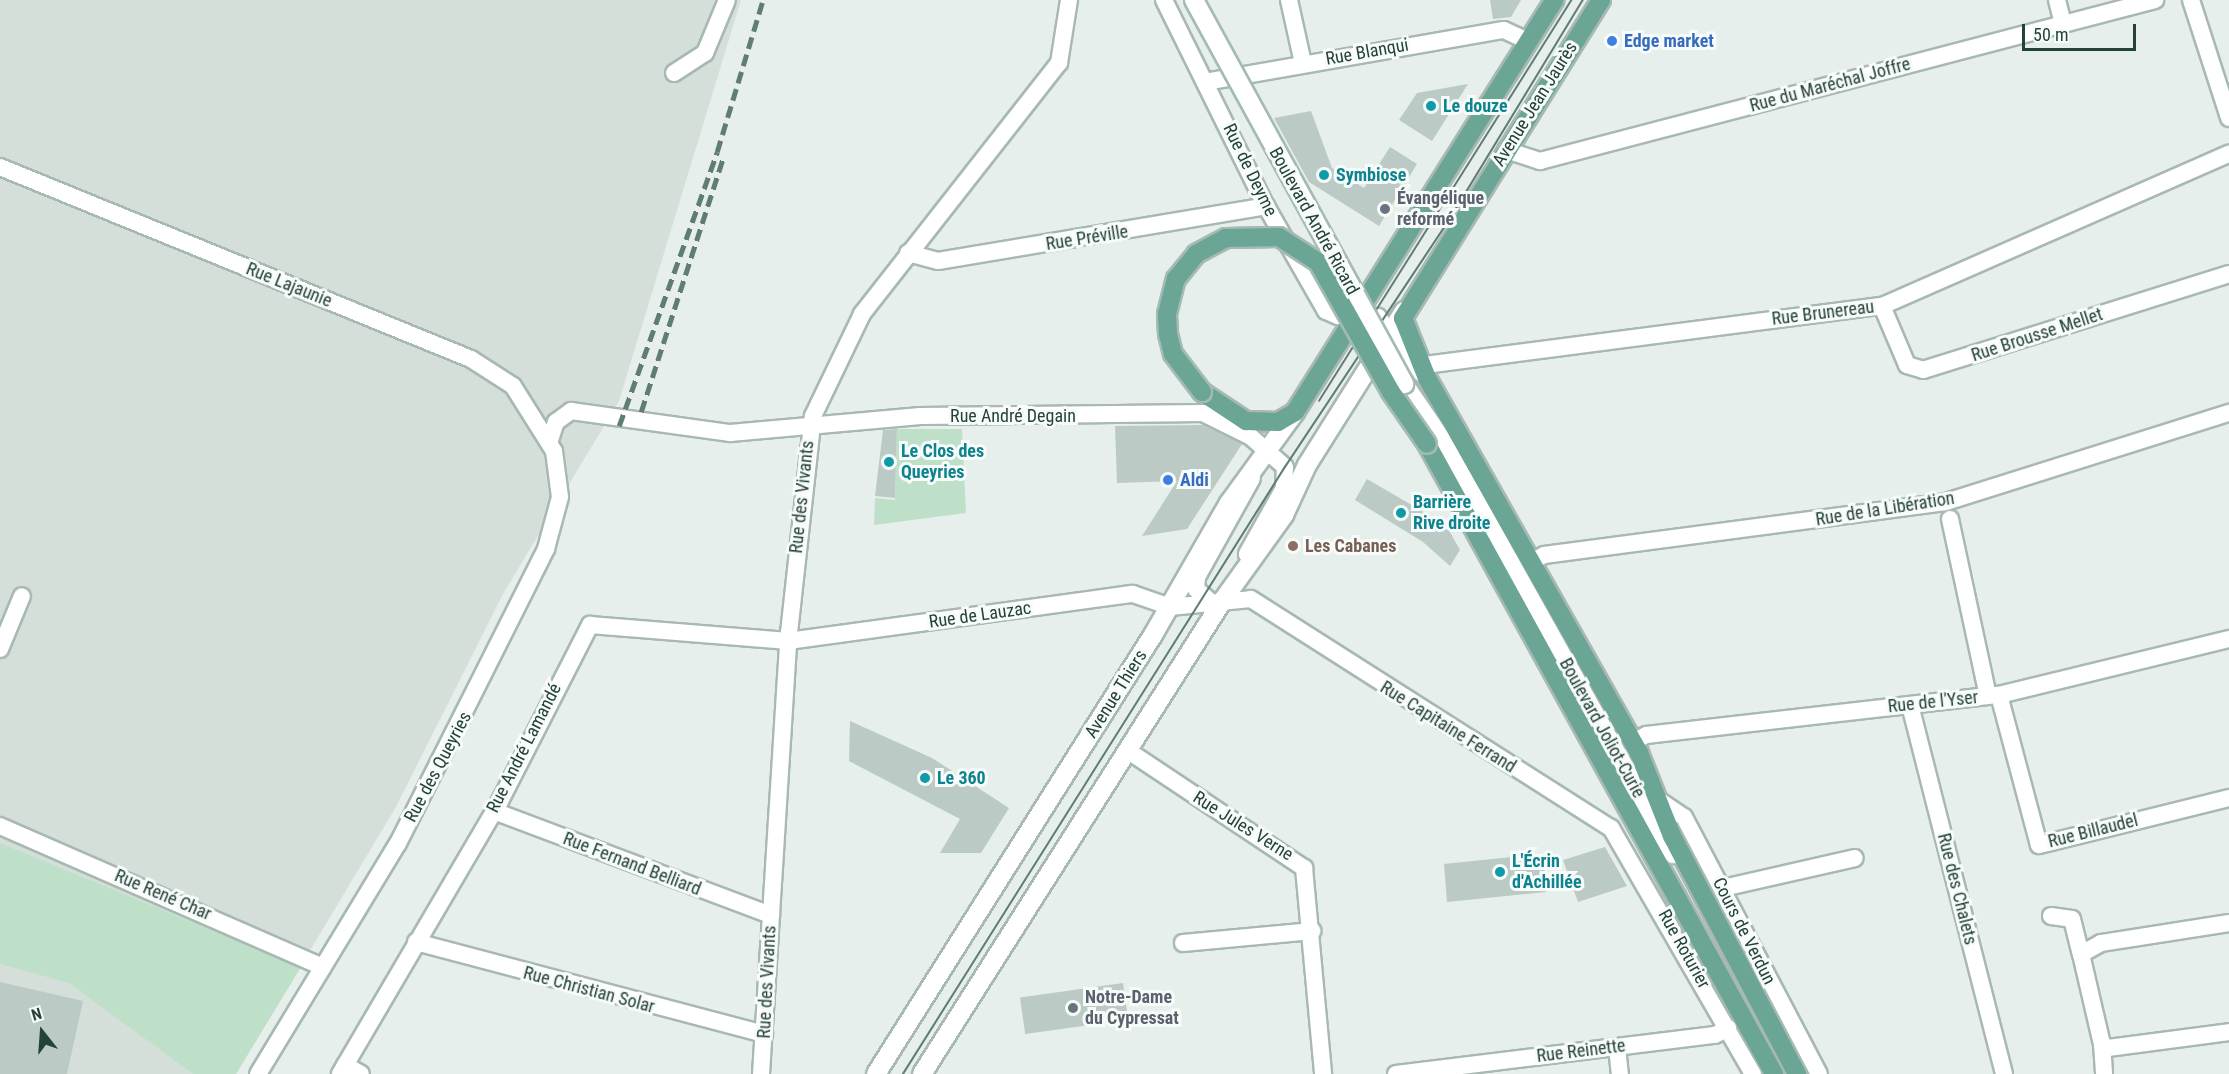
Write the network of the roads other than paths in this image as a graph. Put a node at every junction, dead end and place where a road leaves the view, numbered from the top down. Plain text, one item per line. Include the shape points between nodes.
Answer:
1 (727, 0) edge
2 (1069, 0) edge
3 (1164, 0) edge
4 (1194, 0) edge
5 (1288, 0) edge
6 (1554, 0) edge
7 (1601, 0) edge
8 (2057, 0) edge
9 (2155, 0) edge
10 (2191, 0) edge
11 (2063, 24) junction
12 (1528, 41) junction
13 (1303, 63) junction
14 (674, 73) dead end
15 (1205, 82) junction
16 (2229, 118) edge
17 (1506, 150) junction
18 (2229, 154) edge
19 (0, 167) edge
20 (1266, 206) junction
21 (908, 253) junction
22 (2229, 274) edge
23 (1882, 306) junction
24 (1404, 311) junction
25 (1355, 315) junction
26 (1392, 330) junction
27 (1426, 372) junction
28 (1404, 384) junction
29 (1295, 412) junction
30 (2229, 413) edge
31 (812, 423) junction
32 (1236, 424) junction
33 (550, 440) junction
34 (1427, 444) junction
35 (1269, 452) junction
36 (1255, 468) junction
37 (1950, 519) dead end
38 (1532, 562) junction
39 (22, 596) dead end
40 (1217, 601) junction
41 (1170, 607) junction
42 (2229, 639) edge
43 (789, 641) junction
44 (0, 649) edge
45 (1994, 696) junction
46 (1910, 705) junction
47 (1633, 742) junction
48 (1603, 747) junction
49 (1127, 750) junction
50 (2229, 798) edge
51 (1657, 799) junction
52 (494, 811) junction
53 (0, 826) edge
54 (1611, 828) joint
55 (1855, 858) dead end
56 (1723, 888) junction
57 (771, 915) junction
58 (2051, 916) dead end
59 (2229, 923) edge
60 (1312, 931) junction
61 (416, 942) junction
62 (1183, 943) dead end
63 (1731, 952) junction
64 (2081, 954) junction
65 (323, 967) junction
66 (1728, 1028) junction
67 (2229, 1032) edge
68 (764, 1035) junction
69 (2102, 1044) junction
70 (1617, 1047) junction
71 (343, 1070) edge
72 (258, 1074) edge
73 (360, 1074) edge
74 (761, 1074) edge
75 (876, 1074) edge
76 (922, 1074) edge
77 (1323, 1074) edge
78 (1396, 1074) edge
79 (1620, 1074) edge
80 (1753, 1074) edge
81 (1774, 1074) edge
82 (1797, 1074) edge
83 (1819, 1074) edge
84 (2004, 1074) edge
85 (2104, 1074) edge

1 - 14 street via 705,53
2 - 21 street, Rue des Vivants via 1059,63
3 - 15 street, Rue de Deyme
4 - 28 main road, Boulevard André Ricard, bridge
5 - 13 street
6 - 12 main road
7 - 17 main road, Avenue Jean Jaurès
8 - 11 street
9 - 11 street, Rue du Maréchal Joffre
10 - 16 street
11 - 17 street, Rue du Maréchal Joffre via 1540,161
12 - 13 street, Rue Blanqui via 1504,30
12 - 25 main road
13 - 15 street, Rue Blanqui
15 - 20 street, Rue de Deyme
17 - 24 main road, Avenue Jean Jaurès
18 - 23 street, Rue Brunereau
19 - 33 street, Rue Lajaunie via 471,358 513,386
20 - 21 street, Rue Préville via 938,261
20 - 25 street, Rue de Deyme via 1326,310
21 - 31 street, Rue des Vivants via 862,314 833,367
22 - 23 street, Rue Brousse Mellet via 1923,370 1907,365
23 - 27 street, Rue Brunereau
24 - 26 main road, Avenue Jean Jaurès
24 - 27 main road
25 - 26 street via 1372,314
25 - 29 main road, Avenue Thiers
26 - 27 street
26 - 40 main road via 1307,465 1284,515
27 - 38 main road
28 - 34 main road, Boulevard André Ricard, bridge
28 - 48 main road, Boulevard Joliot-Curie via 1440,437
29 - 32 main road via 1268,423
29 - 35 main road, Avenue Thiers
30 - 38 street, Rue de la Libération via 1946,502 1544,555
31 - 32 street, Rue André Degain via 920,416 1194,412
31 - 33 street, Rue André Degain via 694,432 571,411 556,422
31 - 43 street, Rue des Vivants
32 - 34 main road, Boulevard Joliot-Curie, bridge via 1202,392 1173,354 1167,314 1176,279 1196,254 1226,238 1279,237 1322,267 1391,392
32 - 35 street
33 - 65 street, Rue des Queyries via 560,497 555,525 439,768
34 - 48 main road, Boulevard Joliot-Curie
35 - 36 main road, Avenue Thiers
35 - 40 street via 1285,467 1284,488
36 - 40 street via 1197,577 1196,589
36 - 41 main road, Avenue Thiers via 1198,551
37 - 45 street
38 - 47 main road
39 - 44 street
40 - 41 street, Rue Capitaine Ferrand
40 - 49 main road
40 - 54 street, Rue Capitaine Ferrand via 1251,599
41 - 43 street, Rue de Lauzac via 1133,594
41 - 75 main road, Avenue Thiers
42 - 45 street, Rue de l'Yser
43 - 52 street, Rue André Lamandé via 590,625
43 - 57 street, Rue des Vivants
45 - 46 street, Rue de l'Yser
45 - 50 street, Rue Billaudel via 2038,845
46 - 47 street, Rue de l'Yser via 1646,735
46 - 84 street, Rue des Chalets
47 - 51 main road
48 - 63 main road, Boulevard Joliot-Curie
48 - 81 main road, Boulevard Joliot-Curie
49 - 60 street, Rue Jules Verne via 1299,861 1307,876
49 - 76 main road
51 - 56 street, Cours de Verdun via 1684,817
51 - 63 main road
52 - 57 street, Rue Fernand Belliard
52 - 61 street, Rue André Lamandé
53 - 65 street, Rue René Char
54 - 66 street, Rue Roturier
55 - 56 street
56 - 83 street, Cours de Verdun
57 - 68 street, Rue des Vivants
58 - 64 street via 2072,920
59 - 64 street via 2101,943
60 - 62 street
60 - 77 street, Rue Jules Verne
61 - 68 street, Rue Christian Solar
61 - 71 street, Rue André Lamandé
63 - 82 main road, Boulevard Joliot-Curie
64 - 69 street
65 - 72 street, Rue des Queyries
66 - 70 street, Rue Reinette via 1715,1035
66 - 80 street, Rue Roturier
67 - 69 street via 2114,1050
68 - 74 street, Rue des Vivants
69 - 85 street
70 - 78 street, Rue Reinette
70 - 79 street
71 - 73 street

